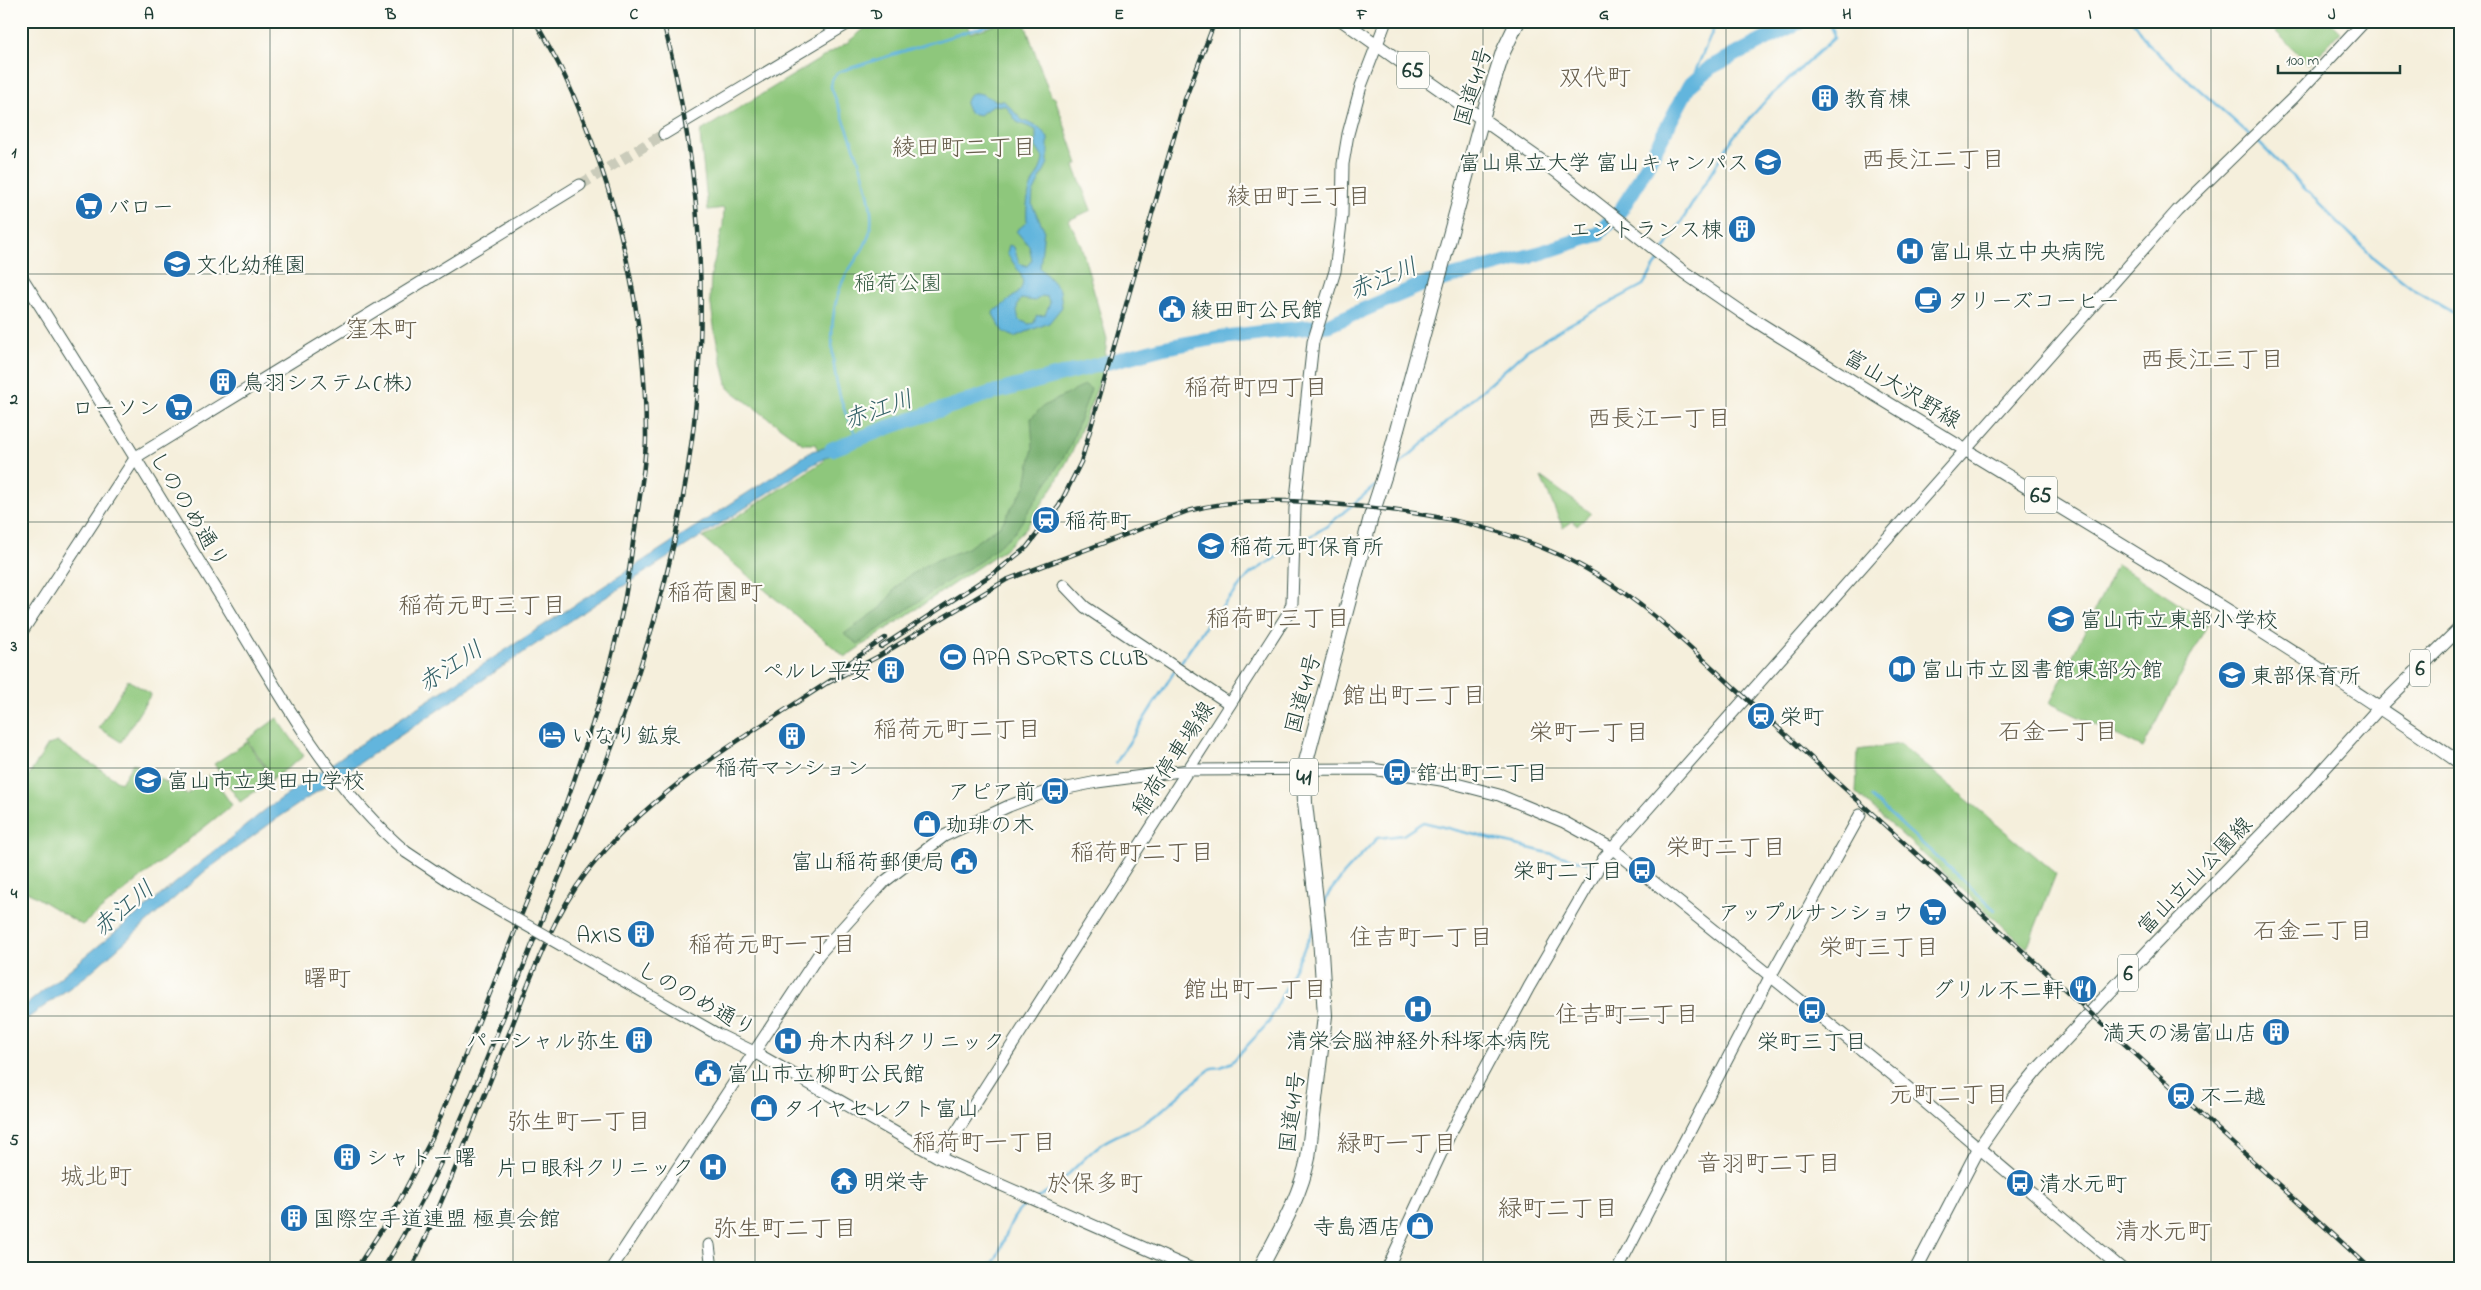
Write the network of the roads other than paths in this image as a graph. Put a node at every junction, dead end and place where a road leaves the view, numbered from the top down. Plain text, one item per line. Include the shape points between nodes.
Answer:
1 (852, 21) edge
2 (1343, 21) edge
3 (1386, 21) edge
4 (1518, 21) edge
5 (2365, 21) edge
6 (1377, 46) junction
7 (1482, 118) junction
8 (664, 134) tunnel mouth
9 (580, 185) tunnel mouth
10 (21, 276) edge
11 (1966, 449) junction
12 (136, 457) junction
13 (1064, 585) dead end
14 (2460, 628) edge
15 (21, 633) edge
16 (1230, 704) junction
17 (2380, 707) junction
18 (2460, 763) edge
19 (1304, 769) junction
20 (1188, 770) junction
21 (1860, 815) dead end
22 (1613, 849) junction
23 (1770, 977) junction
24 (754, 1052) junction
25 (1979, 1148) junction
26 (940, 1158) junction
27 (709, 1245) dead end
28 (611, 1269) edge
29 (712, 1269) edge
30 (1192, 1269) edge
31 (1260, 1269) edge
32 (1387, 1269) edge
33 (1618, 1269) edge
34 (1916, 1269) edge
35 (2122, 1269) edge

1 - 8 street
2 - 6 main road, 富山大沢野線 / 65
3 - 6 street
4 - 7 highway, 国道41号 / 41 via 1503,52
5 - 11 street via 2294,97 2177,211
6 - 7 main road, 富山大沢野線 / 65
6 - 16 street via 1361,86 1348,134 1335,271 1313,342 1295,508 1292,603
7 - 11 main road, 富山大沢野線 / 65 via 1685,273 1743,313
7 - 19 highway, 国道41号 / 41
9 - 12 street
10 - 12 street, しののめ通り
11 - 17 main road, 富山大沢野線 / 65
11 - 22 street
12 - 15 street
12 - 24 street, しののめ通り, bridge via 282,700 337,780 364,812 406,852 451,882
13 - 16 street, 稲荷停車場線 via 1085,607
14 - 17 main road, 富山立山公園線 / 6
16 - 20 street, 稲荷停車場線
17 - 18 main road, 富山大沢野線 / 65
17 - 25 main road, 富山立山公園線 / 6 via 2037,1070
19 - 20 street
19 - 22 street via 1372,769 1441,780 1489,792 1541,811
19 - 31 highway, 国道41号 / 41 via 1304,803 1320,936 1324,1016 1303,1180
20 - 24 street via 1043,793 944,836 884,882 819,954
20 - 26 street, 稲荷停車場線
21 - 23 street
22 - 23 street
22 - 32 street via 1578,899 1528,987 1450,1134
23 - 25 street
23 - 33 street
24 - 26 street, しののめ通り
24 - 28 street
25 - 34 main road, 富山立山公園線 / 6
25 - 35 street
26 - 30 street, しののめ通り
27 - 29 street

